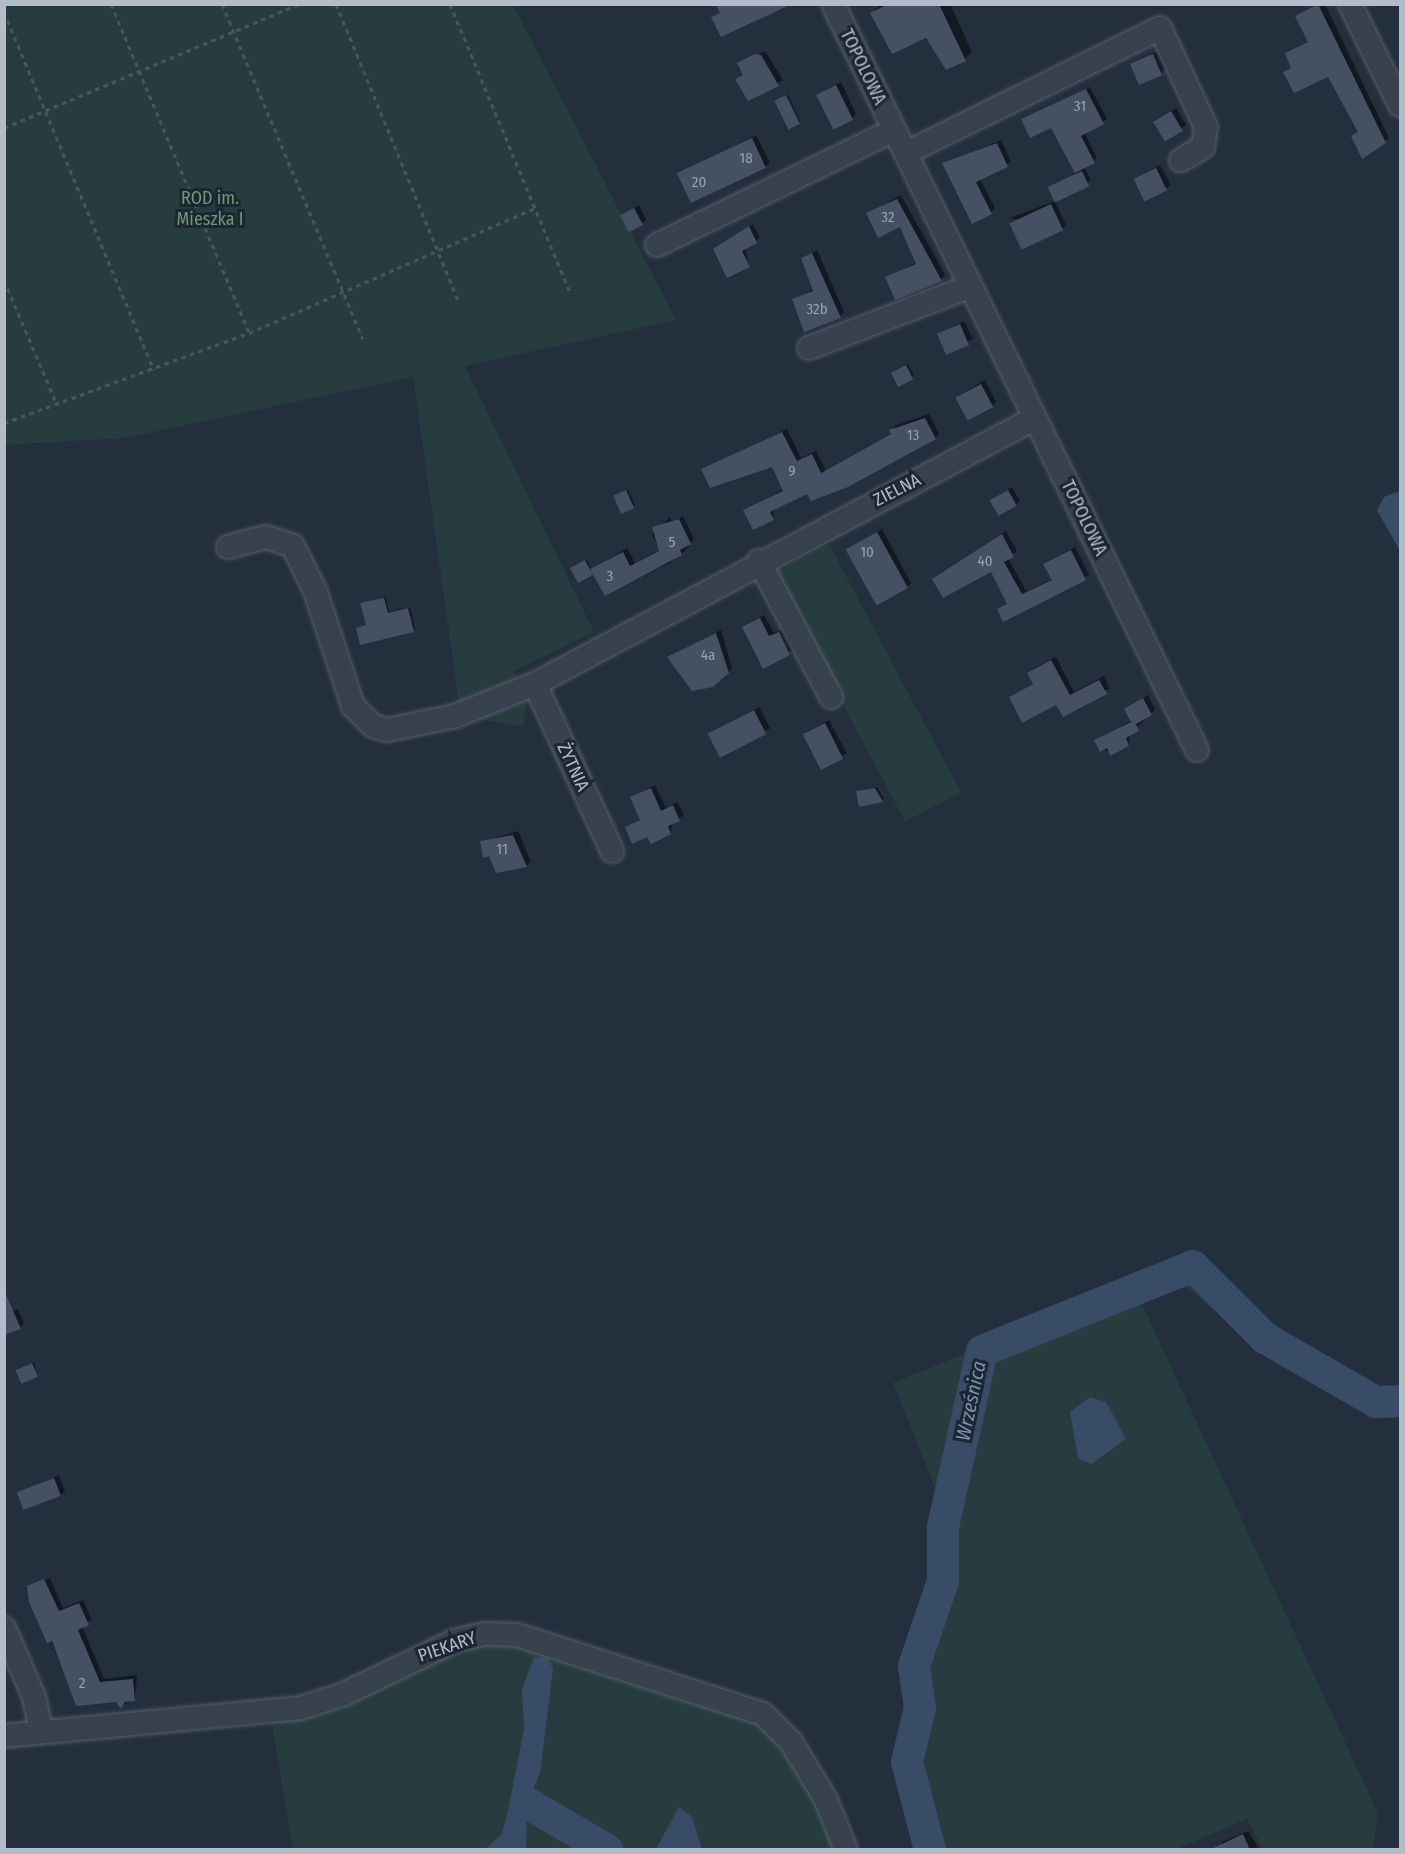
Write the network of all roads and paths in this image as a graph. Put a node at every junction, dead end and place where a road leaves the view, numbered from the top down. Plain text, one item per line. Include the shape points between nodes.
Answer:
1 (111, 4) edge
2 (222, 4) edge
3 (299, 4) edge
4 (336, 4) edge
5 (450, 4) edge
6 (833, 4) edge
7 (1350, 4) edge
8 (4, 12) edge
9 (233, 32) junction
10 (140, 72) junction
11 (1401, 105) edge
12 (45, 112) junction
13 (4, 128) edge
14 (894, 129) junction
15 (906, 153) junction
16 (1181, 160) dead end
17 (535, 208) junction
18 (657, 245) dead end
19 (437, 251) junction
20 (4, 280) edge
21 (971, 286) junction
22 (343, 292) junction
23 (571, 294) dead end
24 (459, 303) dead end
25 (249, 333) junction
26 (363, 339) dead end
27 (809, 348) dead end
28 (154, 370) junction
29 (57, 405) junction
30 (1035, 418) junction
31 (4, 423) edge
32 (228, 547) dead end
33 (759, 561) junction
34 (535, 684) junction
35 (831, 697) dead end
36 (1197, 750) dead end
37 (612, 851) dead end
38 (4, 1628) edge
39 (40, 1730) junction
40 (4, 1736) edge
41 (846, 1850) edge

1 - 10 path
2 - 9 path
3 - 9 path
4 - 19 path
5 - 17 path
6 - 14 street, TOPOLOWA
7 - 11 street
8 - 12 path
9 - 10 path
9 - 22 path
10 - 12 path
10 - 25 path
12 - 13 path
12 - 28 path
14 - 15 street, TOPOLOWA
14 - 18 street
15 - 16 street via 1160,28 1206,127 1203,147
15 - 21 street, TOPOLOWA
17 - 19 path
17 - 23 path
19 - 22 path
19 - 24 path
20 - 29 path
21 - 27 street
21 - 30 street, TOPOLOWA
22 - 25 path
22 - 26 path
25 - 28 path
28 - 29 path
29 - 31 path
30 - 33 street, ZIELNA
30 - 36 street, TOPOLOWA
32 - 34 street, ZIELNA via 266,537 293,546 316,593 353,706 373,726 387,730 455,716
33 - 34 street, ZIELNA
33 - 35 street
34 - 37 street, ŻYTNIA
38 - 39 street via 34,1697
39 - 40 street, PIEKARY
39 - 41 street, PIEKARY via 301,1708 344,1694 454,1641 485,1634 518,1635 763,1714 776,1723 808,1770

